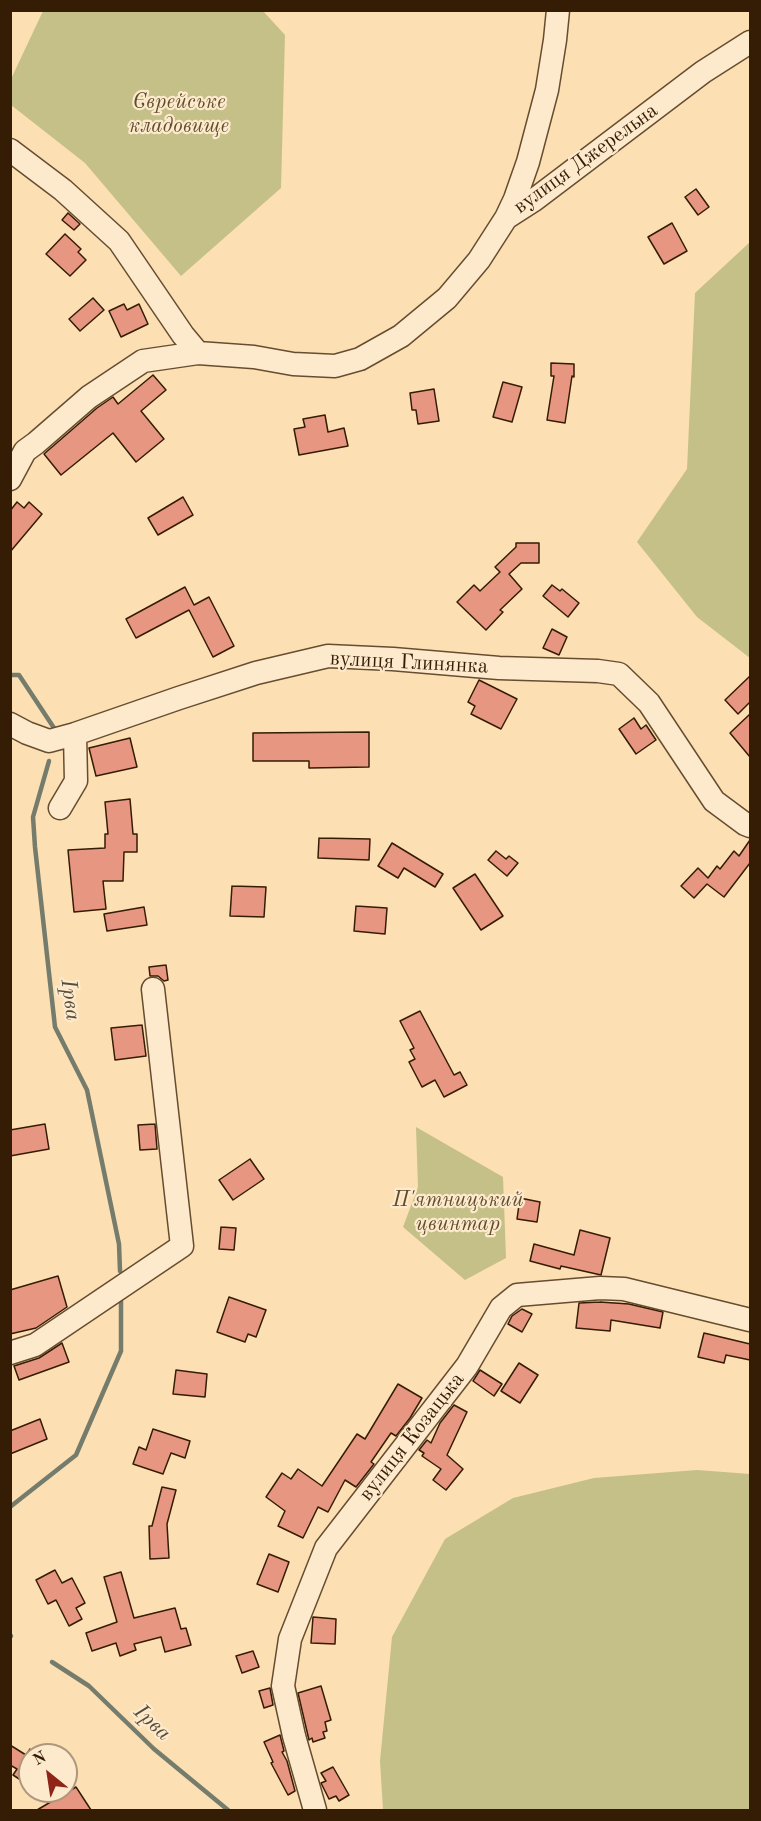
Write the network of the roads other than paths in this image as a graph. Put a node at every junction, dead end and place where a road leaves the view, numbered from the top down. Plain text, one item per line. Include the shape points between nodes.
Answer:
1 (558, 10) edge
2 (750, 42) edge
3 (10, 150) edge
4 (506, 218) junction
5 (198, 353) junction
6 (10, 479) edge
7 (10, 724) edge
8 (75, 734) junction
9 (60, 808) dead end
10 (750, 826) edge
11 (153, 989) dead end
12 (750, 1320) edge
13 (10, 1353) edge
14 (315, 1810) edge

1 - 4 street via 547,90 528,162
2 - 4 street, вулиця Джерельна via 703,72
3 - 5 street via 63,190 119,241
4 - 5 street, вулиця Джерельна via 479,260 447,298 401,336 360,359 335,366
5 - 6 street, вулиця Джерельна via 143,361 89,397 25,450
7 - 8 street, вулиця Глинянка via 49,741
8 - 9 street via 76,781
8 - 10 street, вулиця Глинянка via 256,673 328,656 598,671 620,674 649,703 714,801
11 - 13 street via 183,1246 35,1345
12 - 14 street, вулиця Козацька via 624,1289 517,1295 501,1308 467,1366 326,1548 290,1639 283,1686

